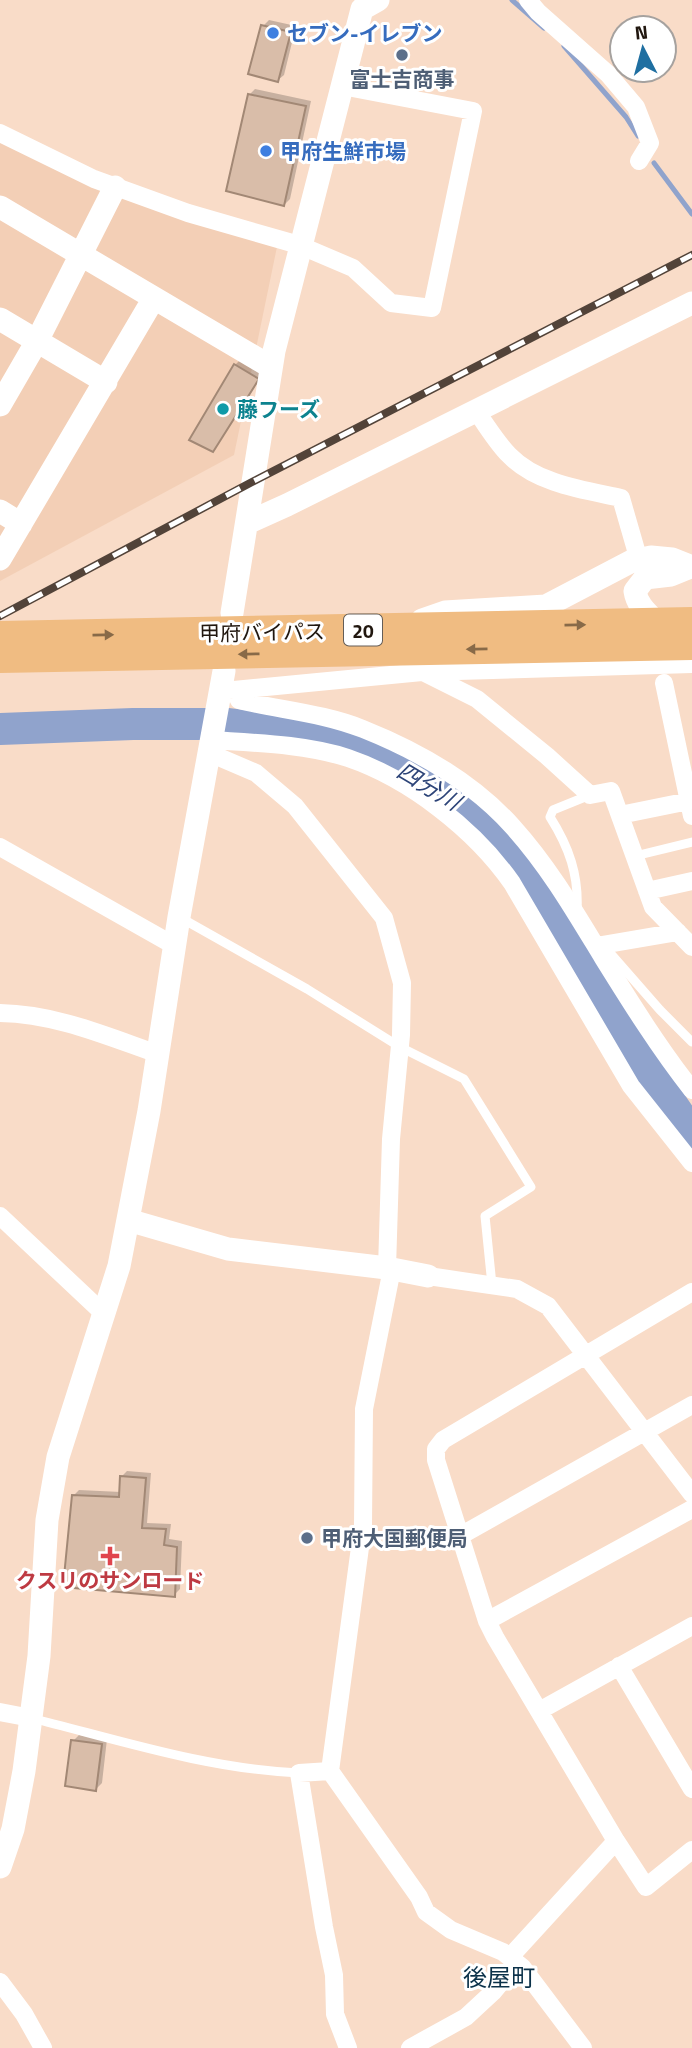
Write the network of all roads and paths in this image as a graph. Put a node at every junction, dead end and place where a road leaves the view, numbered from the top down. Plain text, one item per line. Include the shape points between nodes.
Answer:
1 (528, 0) edge
2 (368, 3) edge
3 (342, 86) junction
4 (0, 133) edge
5 (639, 161) dead end
6 (115, 187) junction
7 (0, 207) edge
8 (299, 245) junction
9 (80, 255) junction
10 (154, 299) junction
11 (692, 303) edge
12 (0, 319) edge
13 (37, 341) junction
14 (271, 368) junction
15 (106, 382) junction
16 (0, 405) edge
17 (476, 411) junction
18 (0, 512) edge
19 (247, 523) junction
20 (21, 524) junction
21 (636, 550) dead end
22 (0, 559) edge
23 (691, 567) edge
24 (232, 613) dead end
25 (692, 622) edge
26 (657, 623) junction
27 (393, 629) junction
28 (0, 636) edge
29 (692, 645) edge
30 (36, 647) junction
31 (0, 658) edge
32 (692, 664) edge
33 (422, 672) junction
34 (664, 683) dead end
35 (224, 688) junction
36 (209, 746) junction
37 (687, 766) edge
38 (590, 794) junction
39 (691, 806) edge
40 (620, 815) junction
41 (692, 842) edge
42 (0, 847) edge
43 (635, 856) junction
44 (692, 881) edge
45 (647, 891) junction
46 (577, 913) junction
47 (179, 917) junction
48 (678, 932) junction
49 (600, 945) junction
50 (175, 946) junction
51 (692, 947) edge
52 (0, 1013) edge
53 (692, 1042) edge
54 (400, 1047) junction
55 (158, 1054) junction
56 (692, 1090) edge
57 (692, 1163) edge
58 (0, 1216) edge
59 (128, 1220) junction
60 (390, 1269) junction
61 (428, 1276) joint
62 (492, 1286) junction
63 (692, 1292) edge
64 (102, 1312) junction
65 (586, 1354) junction
66 (692, 1405) edge
67 (645, 1431) junction
68 (692, 1494) edge
69 (692, 1509) edge
70 (460, 1536) junction
71 (487, 1621) junction
72 (692, 1626) edge
73 (619, 1666) junction
74 (539, 1711) junction
75 (0, 1712) edge
76 (30, 1718) junction
77 (330, 1771) junction
78 (299, 1773) junction
79 (692, 1789) edge
80 (616, 1841) junction
81 (690, 1854) edge
82 (0, 1867) edge
83 (513, 1960) junction
84 (0, 1982) edge
85 (421, 2045) edge
86 (43, 2048) edge
87 (348, 2048) edge
88 (583, 2048) edge

1 - 5 street via 636,107 650,143
2 - 3 street
3 - 8 street
3 - 8 street via 473,111 432,308 391,303 354,268
4 - 6 street
6 - 8 street
6 - 9 street
7 - 9 street
8 - 14 street
9 - 10 street
9 - 13 street
10 - 14 street
10 - 15 street
11 - 17 street
12 - 13 street
13 - 15 street
13 - 16 street
14 - 19 street
15 - 20 street
17 - 19 street
17 - 21 street via 509,456 528,470 568,486 621,498
18 - 20 street
19 - 24 street
20 - 22 street
23 - 26 street via 645,578 635,591 636,600
23 - 27 street via 651,557 632,561 546,606 445,612
25 - 26 highway, 甲府バイパス / 20
27 -> 26 highway, 甲府バイパス / 20
30 -> 27 highway, 甲府バイパス / 20
28 - 30 highway, 甲府バイパス / 20
29 -> 30 highway, 甲府バイパス / 20
30 - 31 highway, 甲府バイパス / 20
32 - 33 street
33 - 35 street
33 - 38 street via 477,699
34 - 37 street
35 - 36 street
35 - 46 street via 239,700 360,728 416,752 458,779 512,825
36 - 47 street
36 - 54 street via 257,773 295,806 384,918 402,983
36 - 57 street via 278,744 348,758 402,783 457,823 494,858 512,883 631,1086
37 - 39 street
38 - 40 street via 611,791
38 - 46 lane via 553,810 550,817 563,837 579,886
39 - 40 street
40 - 43 street
41 - 43 lane
42 - 50 street
43 - 45 street
44 - 45 street
45 - 48 street via 653,907
46 - 49 street
47 - 50 street
47 - 54 lane
48 - 49 street
48 - 51 street
49 - 53 lane
49 - 56 street via 663,1053
50 - 55 street
52 - 55 street via 29,1013 77,1025
54 - 60 street via 391,1139
54 - 62 lane via 464,1079 531,1187 485,1216
55 - 59 street
58 - 64 street
59 - 60 street via 228,1249
59 - 64 street via 119,1266
60 - 61 street
60 - 77 street via 364,1409 363,1525
61 - 62 street
62 - 65 street via 517,1289 548,1306
63 - 65 street
64 - 76 street via 58,1457 47,1520 39,1656
65 - 67 street
65 - 70 street via 443,1440 436,1449
66 - 67 street
67 - 68 street
67 - 70 street
69 - 71 street
70 - 71 street
71 - 74 street
72 - 73 street
73 - 74 street
73 - 79 street
74 - 80 street
75 - 76 street
76 - 78 lane via 200,1761
76 - 82 street via 13,1829
77 - 78 street
77 - 83 street via 426,1912 450,1930
78 - 87 street via 334,1975 335,2014
80 - 81 street via 646,1887
80 - 83 street
83 - 85 street via 493,1992 466,2017
83 - 88 street
84 - 86 street

